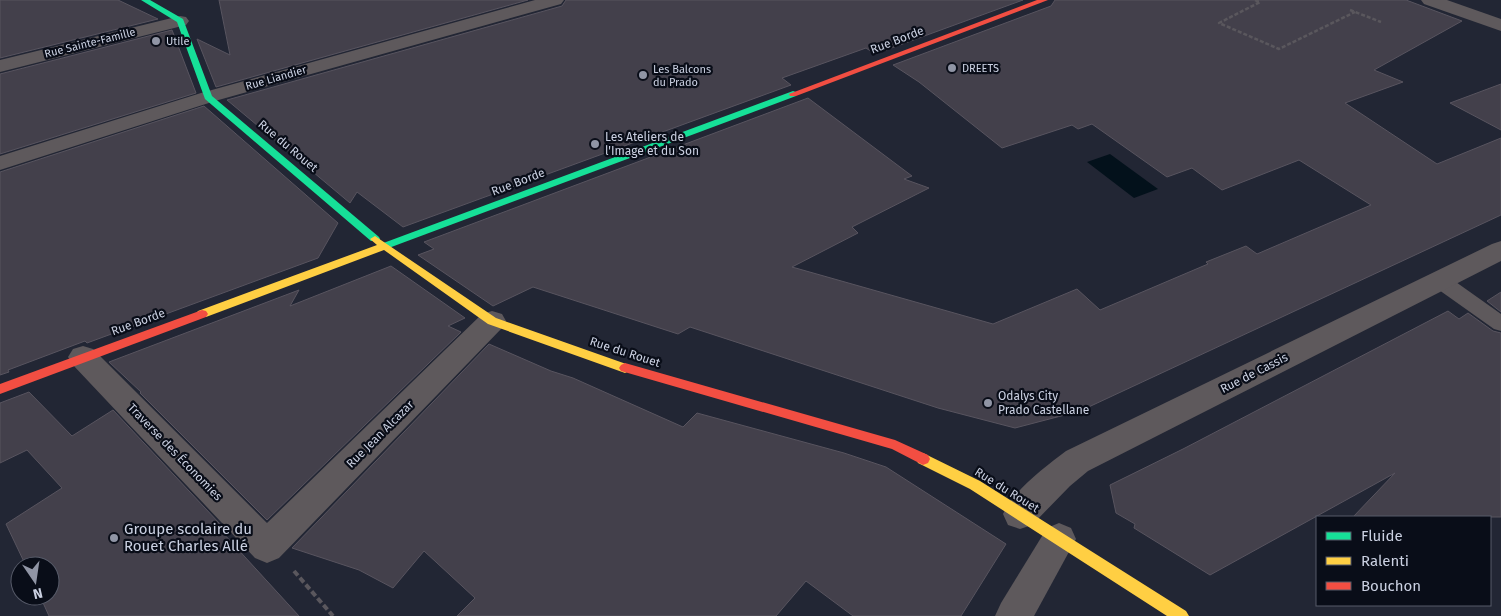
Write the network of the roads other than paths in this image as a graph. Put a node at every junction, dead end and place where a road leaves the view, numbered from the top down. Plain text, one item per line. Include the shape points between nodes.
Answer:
1 (145, 0) edge
2 (555, 0) edge
3 (1044, 0) edge
4 (1430, 0) edge
5 (180, 20) junction
6 (1501, 25) edge
7 (0, 66) edge
8 (208, 97) junction
9 (0, 163) edge
10 (384, 246) junction
11 (1501, 250) edge
12 (1438, 280) junction
13 (492, 321) junction
14 (1501, 324) edge
15 (83, 357) junction
16 (0, 389) edge
17 (1020, 514) junction
18 (1059, 538) junction
19 (267, 547) joint
20 (1014, 616) edge
21 (1181, 616) edge

1 - 5 street
2 - 8 street, Rue Liandier
3 - 10 street, Rue Borde
4 - 6 street
5 - 7 street, Rue Sainte-Famille
5 - 8 street, Rue du Rouet
8 - 9 street, Rue Liandier
8 - 10 street, Rue du Rouet
10 - 13 street, Rue du Rouet
10 - 15 street, Rue Borde
11 - 12 street, Rue de Cassis
12 - 14 lane
12 - 17 street, Rue de Cassis via 1077,461
13 - 17 street, Rue du Rouet via 627,369 895,445 975,485
13 - 19 street, Rue Jean Alcazar
15 - 16 street, Rue Borde
15 - 19 street, Traverse des Économies
17 - 18 street, Rue du Rouet
18 - 20 street
18 - 21 street, Rue du Rouet

